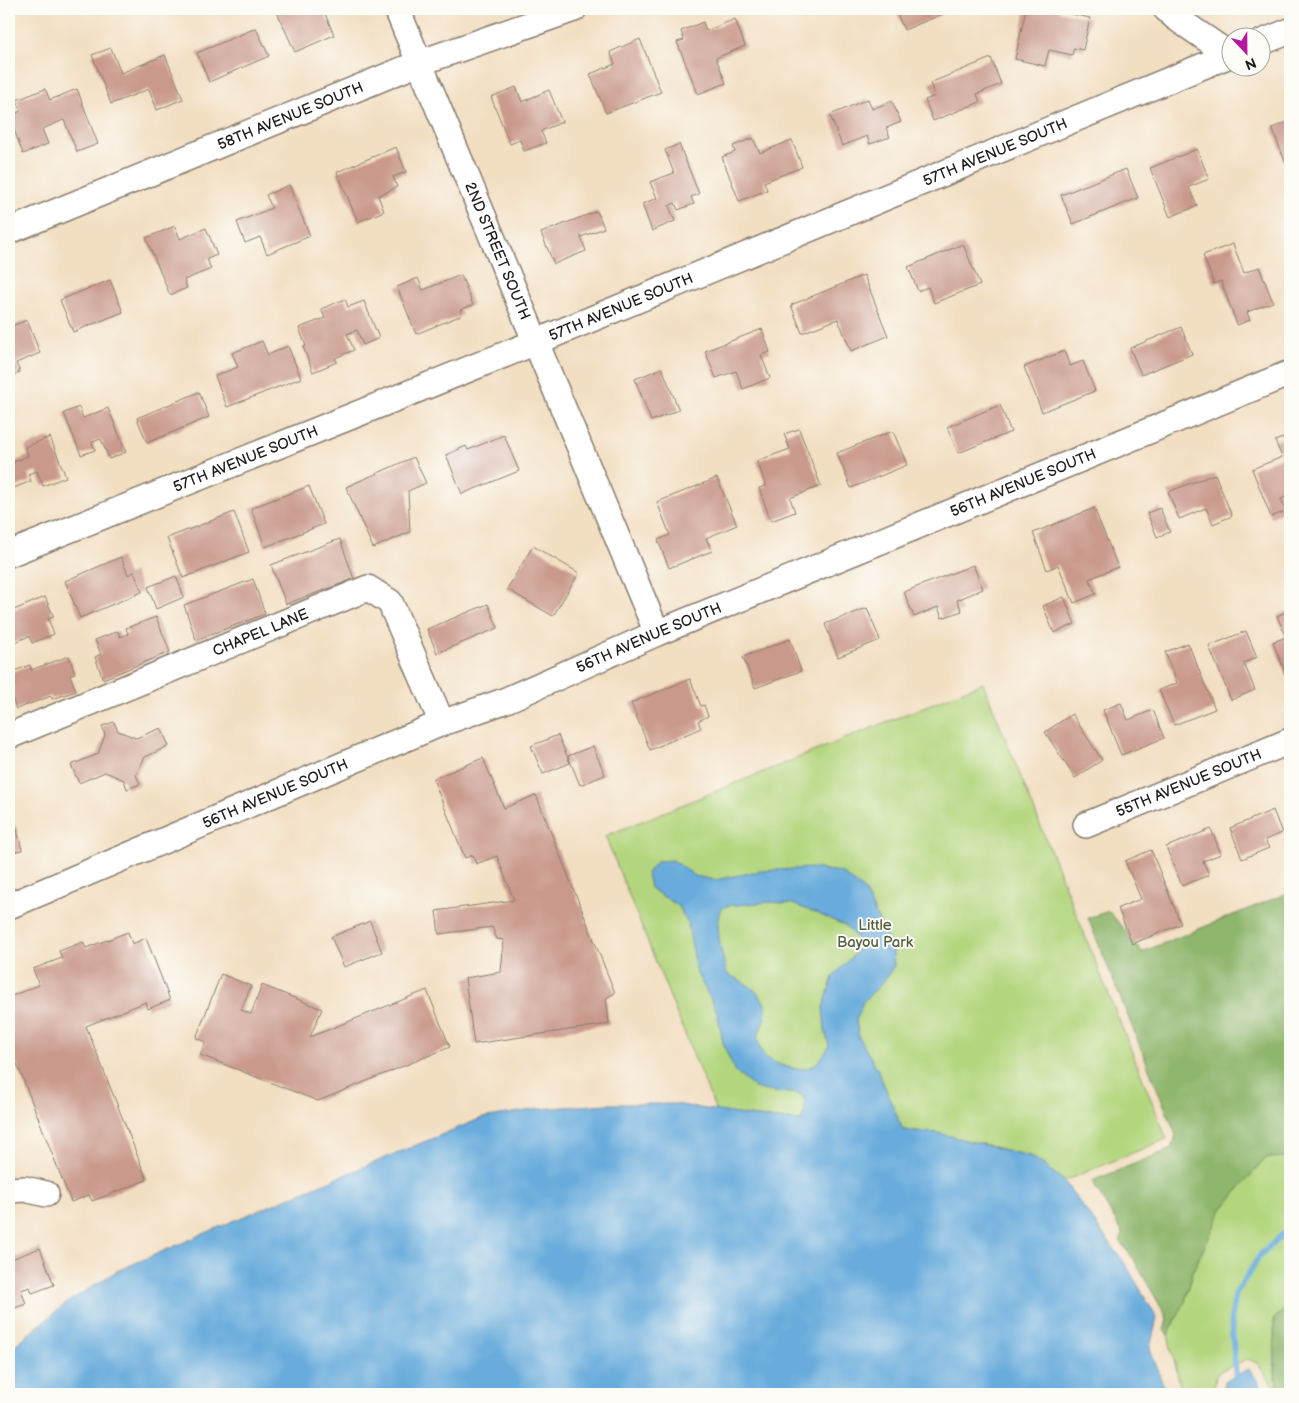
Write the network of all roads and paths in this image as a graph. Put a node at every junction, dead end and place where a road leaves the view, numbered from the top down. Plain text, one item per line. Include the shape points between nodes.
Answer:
1 (397, 9) edge
2 (574, 9) edge
3 (1166, 9) edge
4 (1290, 31) edge
5 (1272, 38) edge
6 (1222, 49) edge
7 (1222, 59) edge
8 (419, 63) junction
9 (9, 231) edge
10 (536, 342) junction
11 (1290, 373) edge
12 (9, 554) edge
13 (657, 633) junction
14 (442, 723) junction
15 (9, 736) edge
16 (1290, 740) edge
17 (1086, 825) dead end
18 (9, 906) edge
19 (9, 1190) edge
20 (46, 1194) dead end

1 - 8 street, 2ND STREET SOUTH
2 - 8 street, 58TH AVENUE SOUTH
3 - 6 street
4 - 5 street
7 - 10 street, 57TH AVENUE SOUTH
8 - 9 street, 58TH AVENUE SOUTH
8 - 10 street, 2ND STREET SOUTH
10 - 12 street, 57TH AVENUE SOUTH
10 - 13 street, 2ND STREET SOUTH
11 - 13 street, 56TH AVENUE SOUTH
13 - 14 street, 56TH AVENUE SOUTH via 504,701
14 - 15 street, CHAPEL LANE via 390,602 368,588
14 - 18 street, 56TH AVENUE SOUTH
16 - 17 street, 55TH AVENUE SOUTH
19 - 20 street via 25,1189

